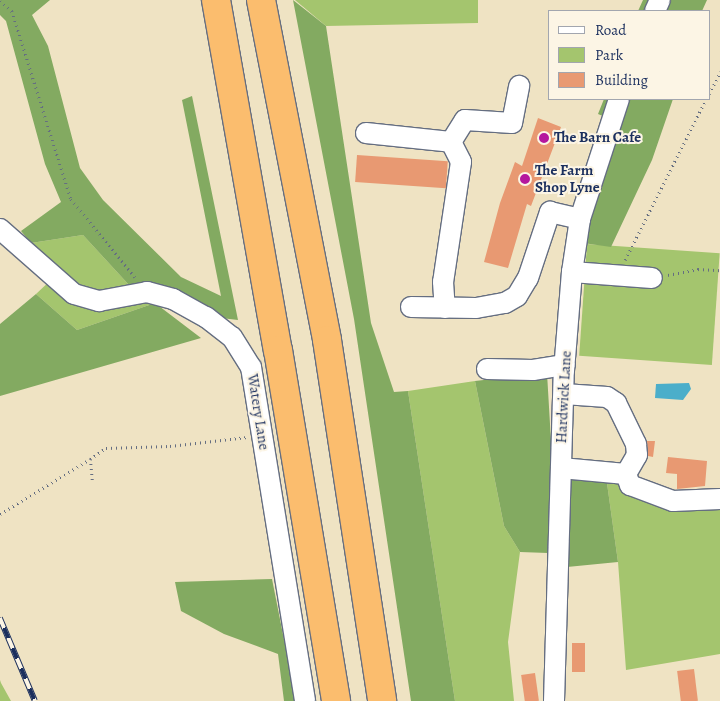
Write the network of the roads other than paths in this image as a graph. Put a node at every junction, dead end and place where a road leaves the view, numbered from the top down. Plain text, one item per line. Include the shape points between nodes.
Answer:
1 (216, 0) edge
2 (261, 0) edge
3 (519, 86) dead end
4 (618, 100) edge
5 (366, 133) dead end
6 (451, 142) junction
7 (580, 219) junction
8 (0, 229) edge
9 (572, 272) junction
10 (652, 278) road end
11 (411, 307) dead end
12 (445, 308) junction
13 (565, 365) junction
14 (487, 369) dead end
15 (564, 394) junction
16 (561, 468) junction
17 (626, 474) junction
18 (720, 499) edge
19 (305, 701) edge
20 (336, 701) edge
21 (382, 701) edge
22 (554, 701) edge

1 - 20 highway
2 - 21 highway via 327,340
3 - 6 street via 512,123 465,120
4 - 7 street, Hardwick Lane
5 - 6 street
6 - 12 street via 461,162 443,282
7 - 9 street, Hardwick Lane
7 - 12 street via 550,212 528,278 517,296 505,303 476,308
8 - 19 street, Watery Lane via 74,294 99,302 147,292 173,299 206,317 232,337 251,367
9 - 10 street
9 - 13 street, Hardwick Lane
11 - 12 street
13 - 14 street via 532,370
13 - 15 street, Hardwick Lane
15 - 16 street, Hardwick Lane
15 - 17 street via 607,397 616,404 631,430 636,449 634,462
16 - 17 street
16 - 22 street, Hardwick Lane
17 - 18 street via 630,485 672,501

